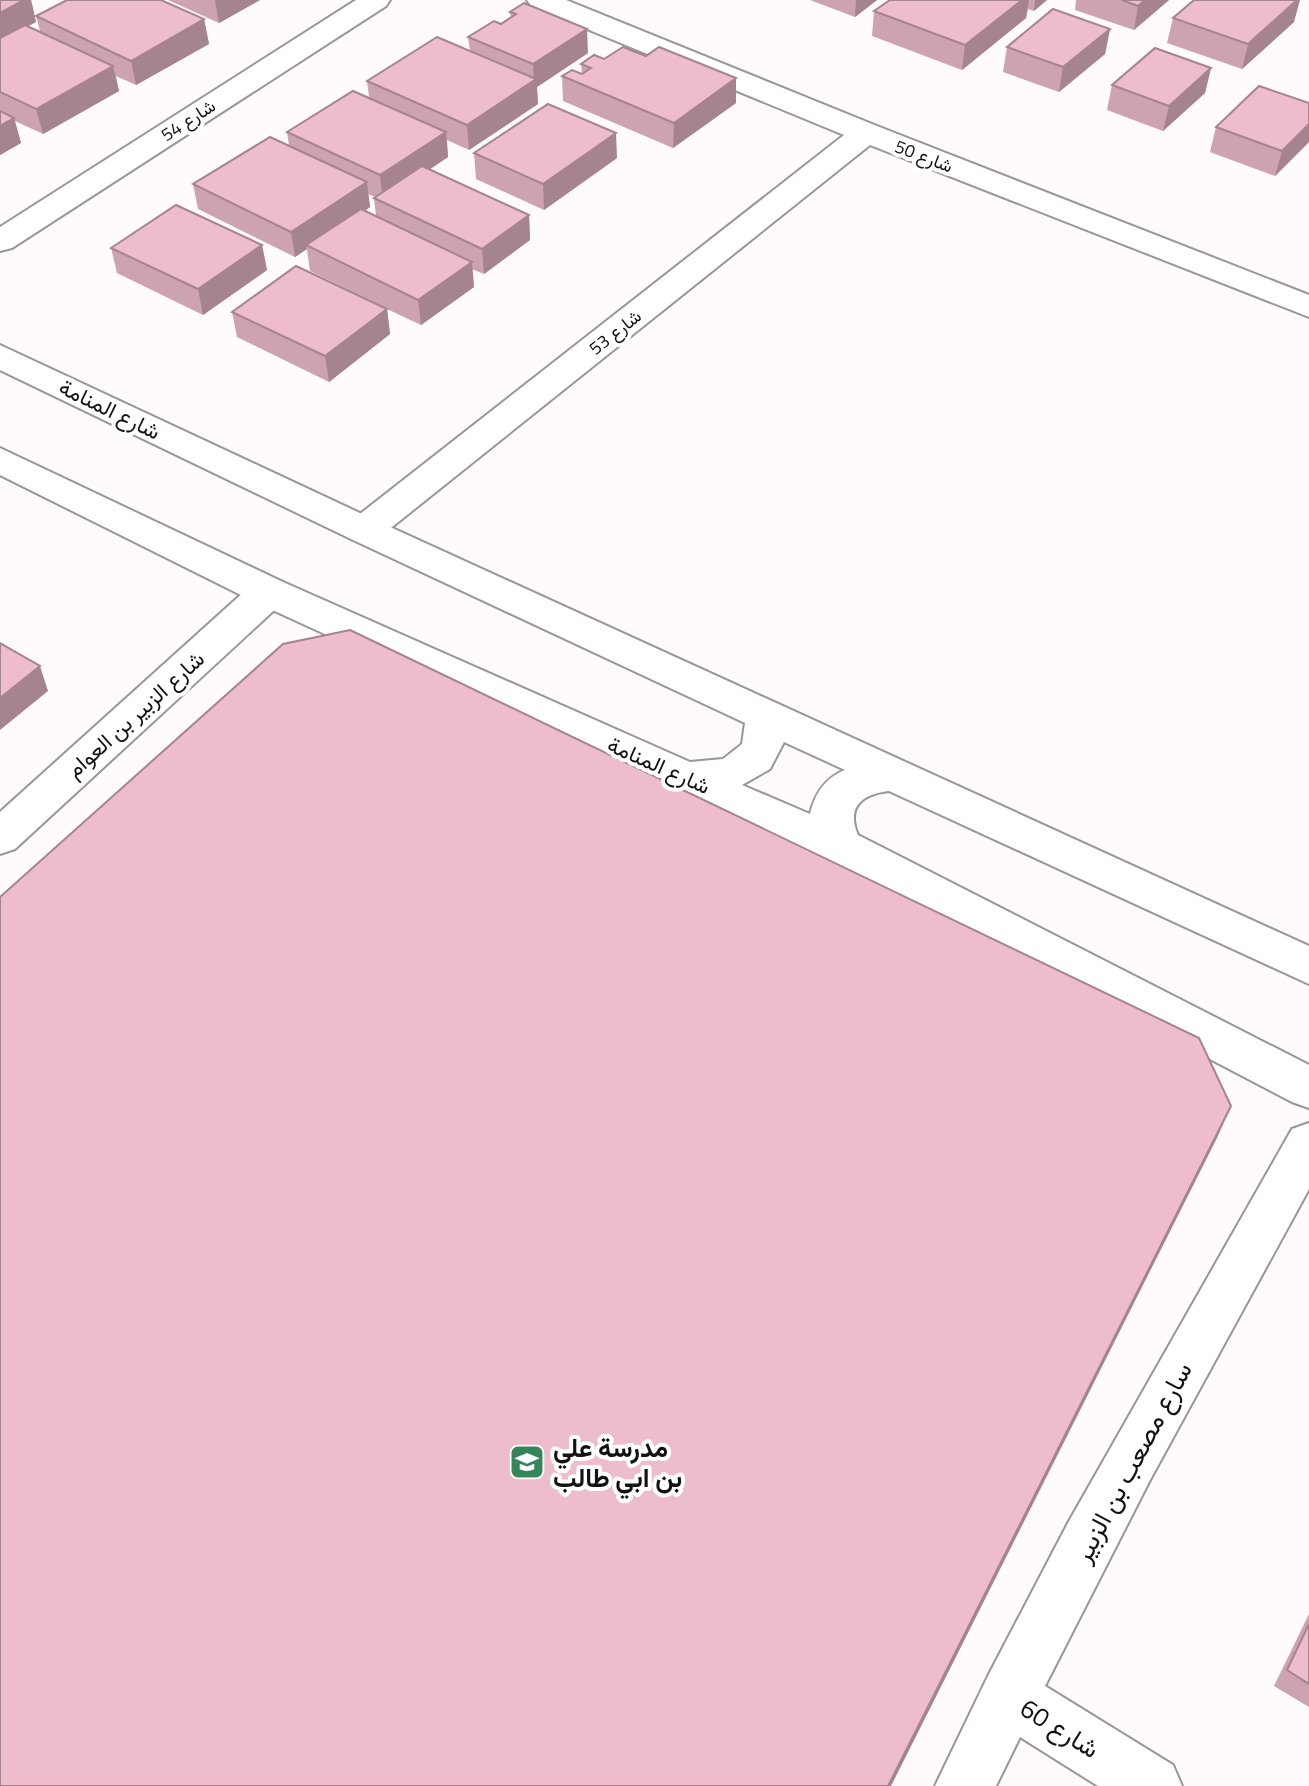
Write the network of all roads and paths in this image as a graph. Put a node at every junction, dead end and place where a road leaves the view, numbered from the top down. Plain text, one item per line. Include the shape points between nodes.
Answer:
1 (376, 0) edge
2 (541, 0) edge
3 (866, 133) junction
4 (0, 241) edge
5 (1309, 307) edge
6 (0, 356) edge
7 (0, 460) edge
8 (364, 530) junction
9 (269, 592) junction
10 (766, 716) junction
11 (896, 774) junction
12 (690, 778) junction
13 (0, 837) edge
14 (841, 846) junction
15 (1309, 966) edge
16 (1309, 1088) edge
17 (1309, 1144) edge
18 (1008, 1696) junction
19 (965, 1786) edge
20 (1152, 1786) edge

1 - 4 street, شارع 54
2 - 3 street, شارع 50
3 - 5 street, شارع 50
3 - 8 street, شارع 53
6 - 8 street, شارع المنامة
7 - 9 street, شارع المنامة
8 - 10 street, شارع المنامة
9 - 12 street, شارع المنامة
9 - 13 street, شارع الزبير بن العوام
10 - 11 street, شارع المنامة
10 - 12 street via 768,735 760,754 742,769
11 - 14 street via 852,782 838,795 830,811 831,829
11 - 15 street, شارع المنامة
12 - 14 street, شارع المنامة
14 - 16 street, شارع المنامة
17 - 18 street, سارع مصعب بن الزبير via 1206,1321
18 - 19 street, سارع مصعب بن الزبير
18 - 20 street, شارع 60

